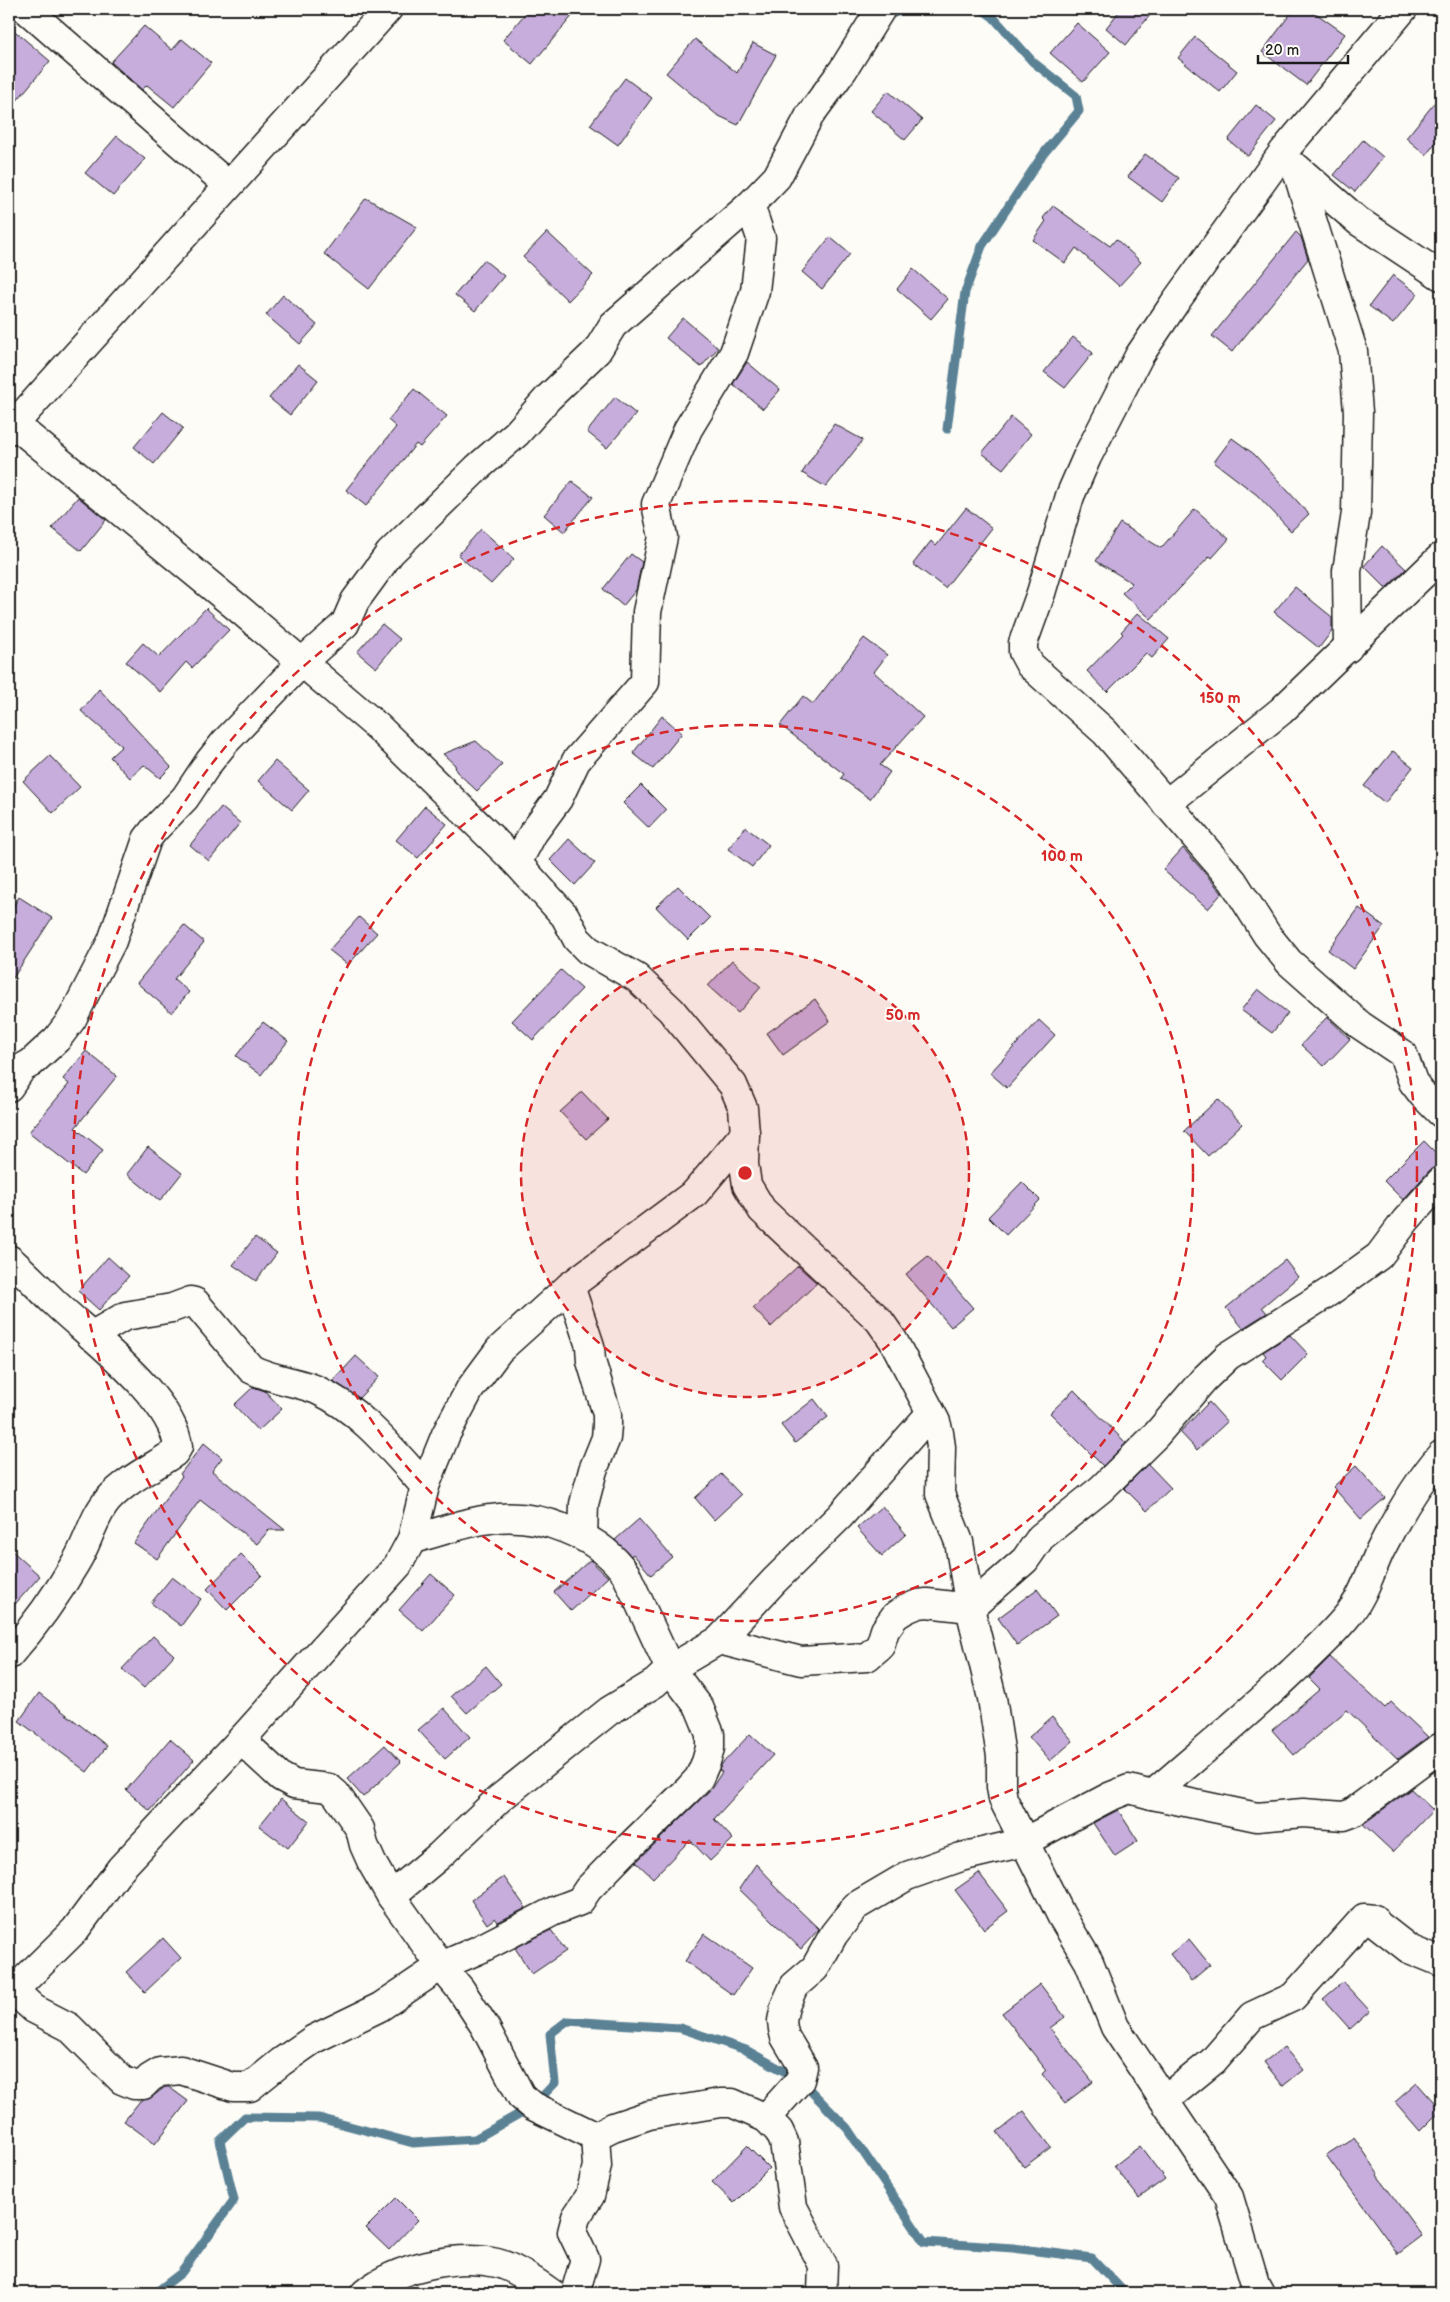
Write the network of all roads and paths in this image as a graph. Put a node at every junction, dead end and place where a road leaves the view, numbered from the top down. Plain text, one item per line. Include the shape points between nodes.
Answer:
1 (26, 9) edge
2 (388, 9) edge
3 (881, 9) edge
4 (1403, 9) edge
5 (1290, 159) junction
6 (228, 186) junction
7 (750, 205) junction
8 (1441, 276) edge
9 (11, 427) edge
10 (1441, 557) edge
11 (1348, 648) junction
12 (302, 662) junction
13 (1166, 804) junction
14 (518, 863) junction
15 (9, 1086) edge
16 (1441, 1113) edge
17 (745, 1134) junction
18 (1441, 1181) edge
19 (9, 1260) edge
20 (570, 1286) junction
21 (91, 1336) junction
22 (930, 1414) junction
23 (1441, 1455) edge
24 (425, 1486) junction
25 (584, 1536) junction
26 (412, 1539) junction
27 (970, 1608) junction
28 (719, 1640) junction
29 (9, 1655) edge
30 (670, 1669) junction
31 (241, 1740) junction
32 (1441, 1747) edge
33 (1152, 1795) junction
34 (1024, 1842) junction
35 (391, 1896) junction
36 (1441, 1962) edge
37 (441, 1966) junction
38 (10, 1992) edge
39 (1164, 2100) junction
40 (766, 2118) junction
41 (595, 2136) junction
42 (1254, 2290) edge
43 (569, 2292) edge
44 (366, 2293) edge
45 (822, 2293) edge

1 - 6 main road
2 - 6 main road
3 - 7 main road via 810,116 781,170
4 - 5 main road
5 - 8 main road via 1358,221
5 - 11 main road via 1353,351 1358,412 1356,513 1348,571
5 - 13 main road via 1176,301 1139,356 1070,496 1023,642 1023,652 1030,665 1105,732
6 - 9 main road
7 - 12 main road via 613,325 598,350 548,398 518,433 477,468 390,553 355,601 345,624
7 - 14 main road via 761,238 755,291 734,353 688,429 656,504 663,537 647,612 644,682 576,761 558,799 533,834
9 - 12 main road
10 - 11 main road
11 - 13 main road via 1281,711
12 - 14 main road via 378,728
12 - 15 main road via 225,742 185,798 154,830 142,850 112,941 72,1019 57,1039 22,1068
13 - 16 main road via 1233,881 1267,935 1289,962 1354,1020 1402,1054 1413,1082
14 - 17 main road via 565,916 577,939 588,950 637,978 671,1010 710,1056 733,1085 743,1108
17 - 20 main road via 695,1193
17 - 22 main road via 747,1185 762,1210 879,1320 893,1340
18 - 27 main road via 1378,1256 1329,1292 1228,1356 1101,1489 1041,1537 1025,1560
19 - 21 main road via 26,1272
20 - 24 main road via 494,1356 470,1389 446,1434
20 - 25 main road via 590,1346 607,1425 606,1438 584,1504
21 - 24 main road via 125,1316 195,1302 251,1370 297,1382 329,1396 378,1434
21 - 29 main road via 153,1398 172,1427 178,1447 108,1500 77,1560
22 - 27 main road via 936,1422 941,1447 940,1494 958,1542
22 - 28 main road via 840,1516
23 - 33 main road via 1405,1506 1349,1615 1272,1691
24 - 26 main road
25 - 26 main road via 540,1521 506,1517
25 - 30 main road via 616,1560 626,1574
26 - 31 main road via 386,1580
27 - 28 main road via 927,1603 906,1609 895,1616 885,1630 880,1646 867,1657 801,1661
27 - 34 main road via 992,1698 1001,1756 1000,1787
28 - 30 main road
30 - 35 main road via 609,1711 533,1771
30 - 37 main road via 699,1707 710,1734 710,1748 699,1778 580,1901
31 - 35 main road via 281,1777 294,1784 328,1788 336,1794 360,1828 372,1863
31 - 38 main road via 122,1868 76,1930
32 - 33 main road via 1352,1814 1344,1816 1303,1813 1257,1817
33 - 34 main road via 1129,1789
34 - 39 main road via 1089,1962 1115,2027
34 - 40 main road via 961,1856 907,1876 856,1906 815,1968 794,1986 789,1995 783,2029 803,2067 800,2080
35 - 37 main road
36 - 39 main road via 1409,1949 1377,1924 1374,1918 1364,1918 1293,1997 1252,2016 1213,2061
37 - 38 main road via 380,2007 314,2039 250,2087 232,2088 181,2070 160,2072 143,2085 128,2084 69,2027
37 - 41 main road via 485,2027 521,2096 532,2106
39 - 42 main road via 1229,2197
40 - 41 main road via 732,2103 720,2103 649,2115
40 - 45 main road via 779,2131 784,2142 793,2207 823,2265
41 - 43 main road via 598,2166 590,2196 573,2224 572,2232 585,2259
43 - 44 main road via 536,2283 499,2263 464,2258 428,2265 380,2281

